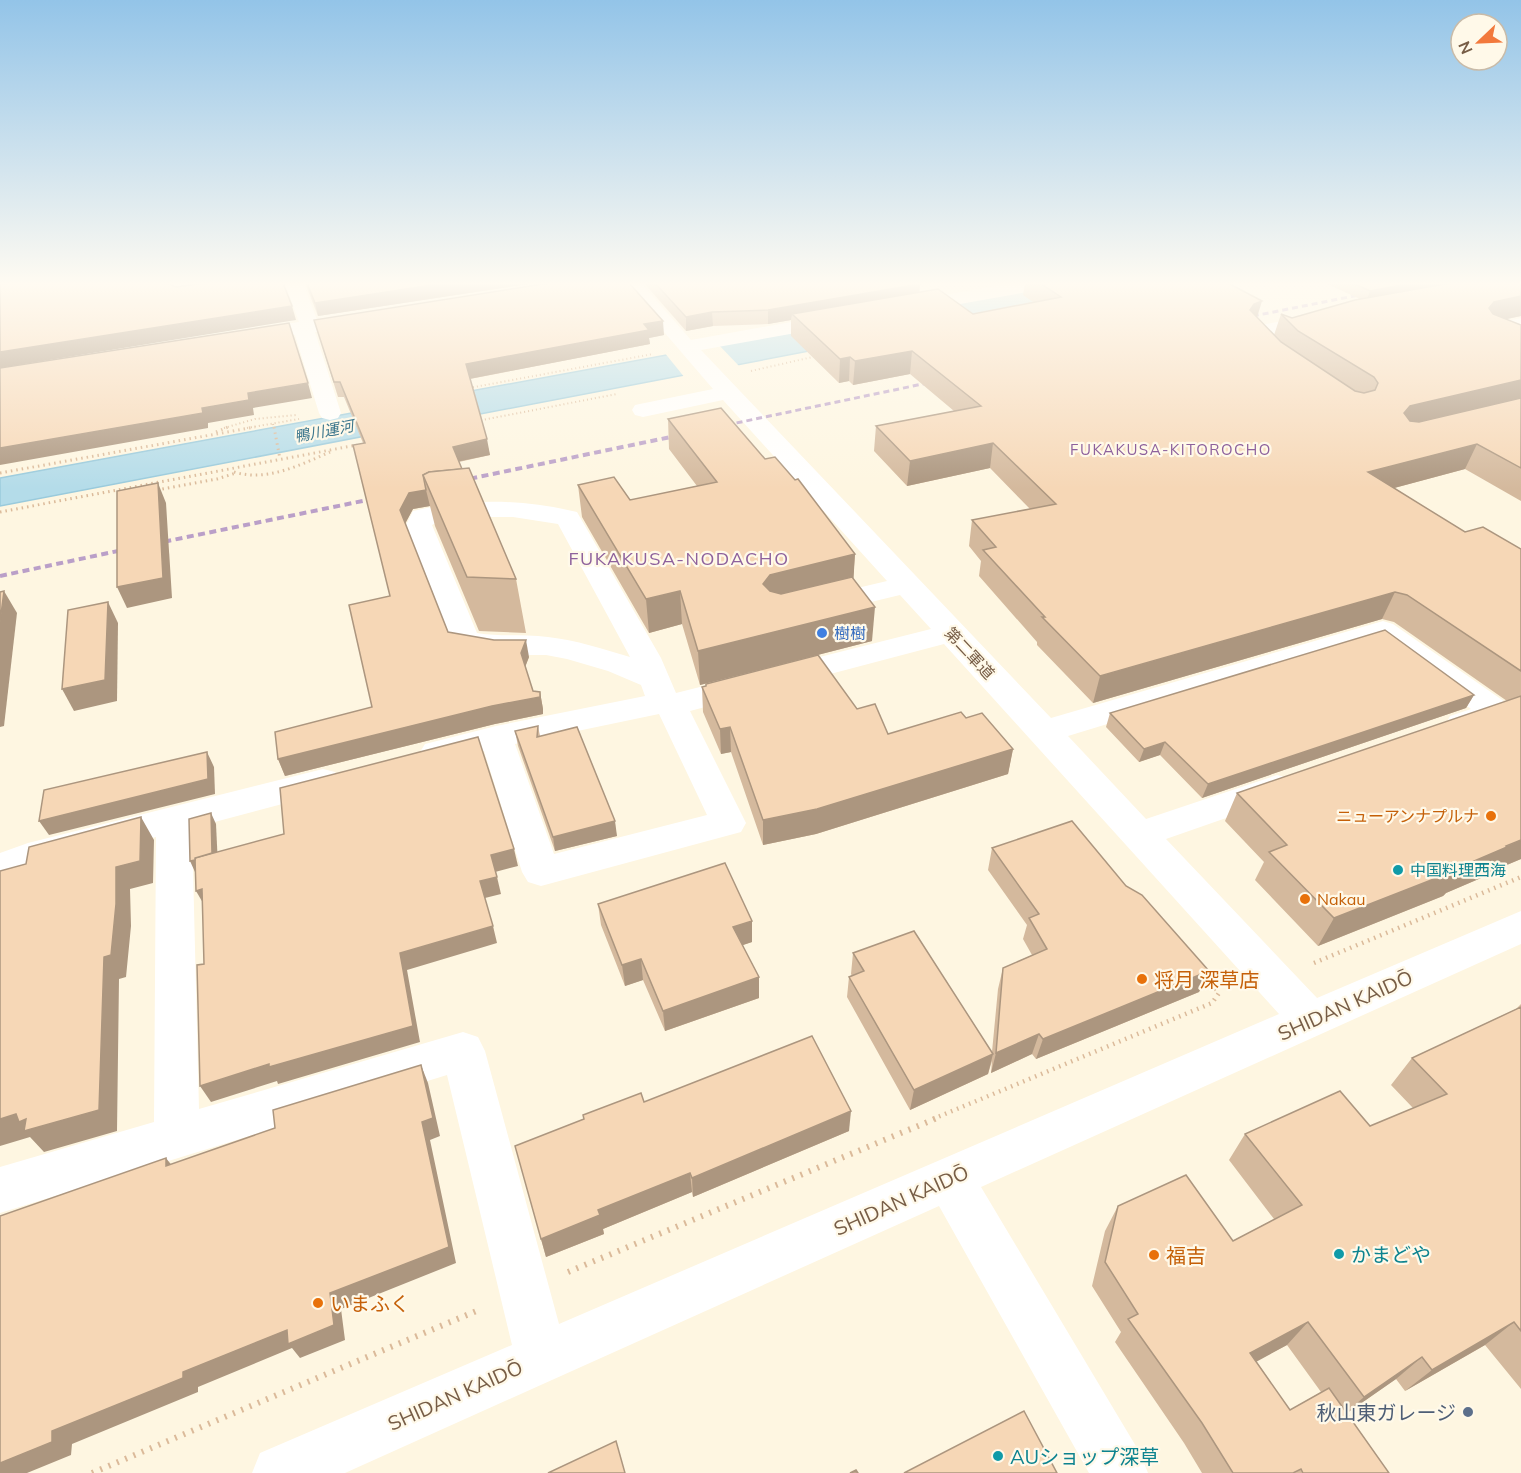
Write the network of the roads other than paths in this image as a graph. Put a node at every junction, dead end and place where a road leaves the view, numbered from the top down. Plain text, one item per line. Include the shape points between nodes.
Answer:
1 (311, 352) edge
2 (691, 352) edge
3 (1275, 352) edge
4 (1289, 366) edge
5 (734, 398) junction
6 (643, 410) dead end
7 (324, 415) road end
8 (907, 585) junction
9 (790, 613) edge
10 (952, 633) junction
11 (662, 695) junction
12 (1043, 732) junction
13 (1429, 735) edge
14 (496, 737) junction
15 (404, 761) edge
16 (358, 772) edge
17 (1305, 778) edge
18 (174, 820) junction
19 (1139, 835) junction
20 (0, 869) edge
21 (1521, 927) edge
22 (1311, 1020) junction
23 (177, 1137) junction
24 (950, 1179) junction
25 (0, 1190) edge
26 (541, 1358) junction
27 (280, 1473) edge
28 (1120, 1473) edge

1 - 7 street
2 - 5 street, 第二軍道
3 - 4 street
5 - 6 street
5 - 8 street, 第二軍道
8 - 9 street
8 - 10 street, 第二軍道
10 - 11 street
10 - 12 street, 第二軍道
11 - 11 street via 646,658 568,518 540,511 496,508 456,509 422,517 419,525 465,641 570,650 619,664
11 - 14 street
11 - 14 street via 728,823 541,872
12 - 13 street via 1383,630 1497,712
12 - 19 street, 第二軍道
14 - 15 street
16 - 18 street
17 - 19 street
18 - 20 street via 28,857
18 - 23 street
19 - 22 street, 第二軍道
21 - 22 street, SHIDAN KAIDŌ
22 - 24 street, SHIDAN KAIDŌ
23 - 25 street
23 - 26 street via 463,1051
24 - 26 street, SHIDAN KAIDŌ
24 - 28 street
26 - 27 street, SHIDAN KAIDŌ

